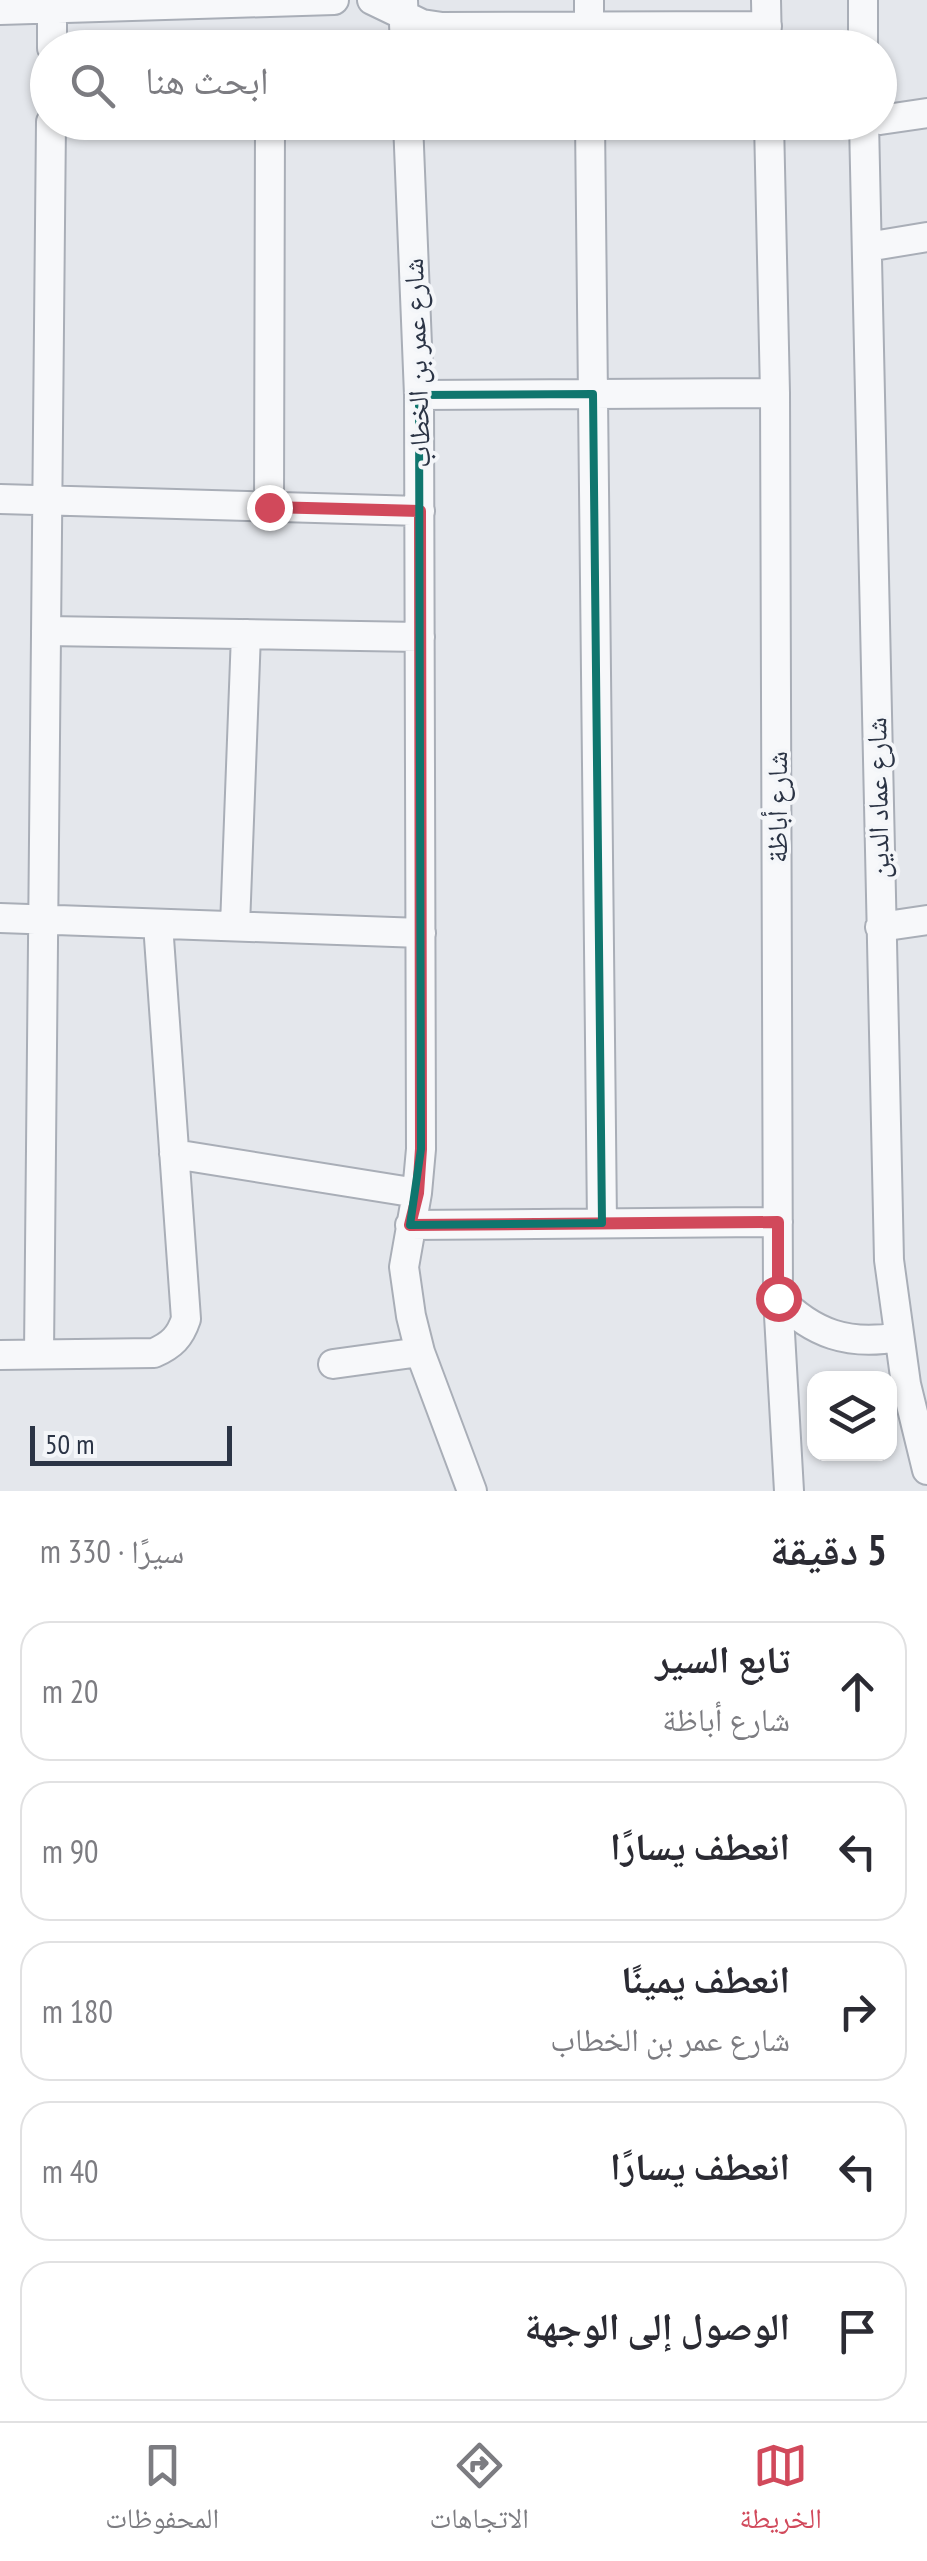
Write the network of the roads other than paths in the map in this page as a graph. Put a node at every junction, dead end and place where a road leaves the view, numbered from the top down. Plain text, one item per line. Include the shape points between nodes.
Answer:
1 (334, 0) edge
2 (372, 0) edge
3 (863, 0) edge
4 (267, 1) edge
5 (403, 8) edge
6 (52, 9) junction
7 (0, 10) edge
8 (767, 24) edge
9 (589, 25) edge
10 (52, 30) edge
11 (863, 30) edge
12 (927, 113) edge
13 (897, 117) edge
14 (51, 140) edge
15 (270, 140) edge
16 (409, 140) edge
17 (590, 140) edge
18 (769, 140) edge
19 (864, 140) edge
20 (927, 237) edge
21 (867, 247) junction
22 (774, 393) junction
23 (594, 394) junction
24 (419, 395) junction
25 (0, 499) edge
26 (47, 500) junction
27 (269, 507) junction
28 (420, 511) junction
29 (46, 631) junction
30 (246, 634) junction
31 (420, 637) junction
32 (0, 918) edge
33 (43, 920) junction
34 (927, 920) edge
35 (158, 924) junction
36 (235, 926) junction
37 (880, 927) junction
38 (421, 933) junction
39 (174, 1154) junction
40 (418, 1193) junction
41 (778, 1222) junction
42 (602, 1223) junction
43 (410, 1225) junction
44 (778, 1298) junction
45 (898, 1337) junction
46 (420, 1352) junction
47 (39, 1354) junction
48 (0, 1355) edge
49 (333, 1364) dead end
50 (927, 1470) edge
51 (472, 1491) edge
52 (790, 1491) edge

1 - 4 street
2 - 5 street
3 - 11 street
4 - 6 street
5 - 9 street via 422,24 442,27
6 - 7 street
6 - 10 street
8 - 9 street
12 - 13 street
14 - 26 street
15 - 27 street
16 - 24 street, شارع عمر بن الخطاب
17 - 23 street
18 - 22 street, شارع أباظة
19 - 21 street, شارع عماد الدين
20 - 21 street
21 - 37 street, شارع عماد الدين
22 - 23 street
22 - 41 street, شارع أباظة
23 - 24 street
23 - 42 street
24 - 28 street, شارع عمر بن الخطاب
25 - 26 street
26 - 27 street
26 - 29 street
27 - 28 street
28 - 31 street, شارع عمر بن الخطاب
29 - 30 street
29 - 33 street
30 - 31 street
30 - 36 street
31 - 38 street, شارع عمر بن الخطاب
32 - 33 street
33 - 35 street
33 - 47 street
34 - 37 street
35 - 36 street
35 - 39 street
36 - 38 street
37 - 45 street, شارع عماد الدين via 888,1260
38 - 40 street, شارع عمر بن الخطاب
39 - 40 street
39 - 47 street via 182,1332 154,1353
40 - 43 street, شارع عمر بن الخطاب
41 - 42 street
41 - 44 street, شارع أباظة
42 - 43 street
43 - 46 street, شارع عمر بن الخطاب via 404,1267
44 - 45 street via 832,1336
44 - 52 street, شارع أباظة
45 - 50 street, شارع عماد الدين
46 - 49 street
46 - 51 street, شارع عمر بن الخطاب
47 - 48 street

